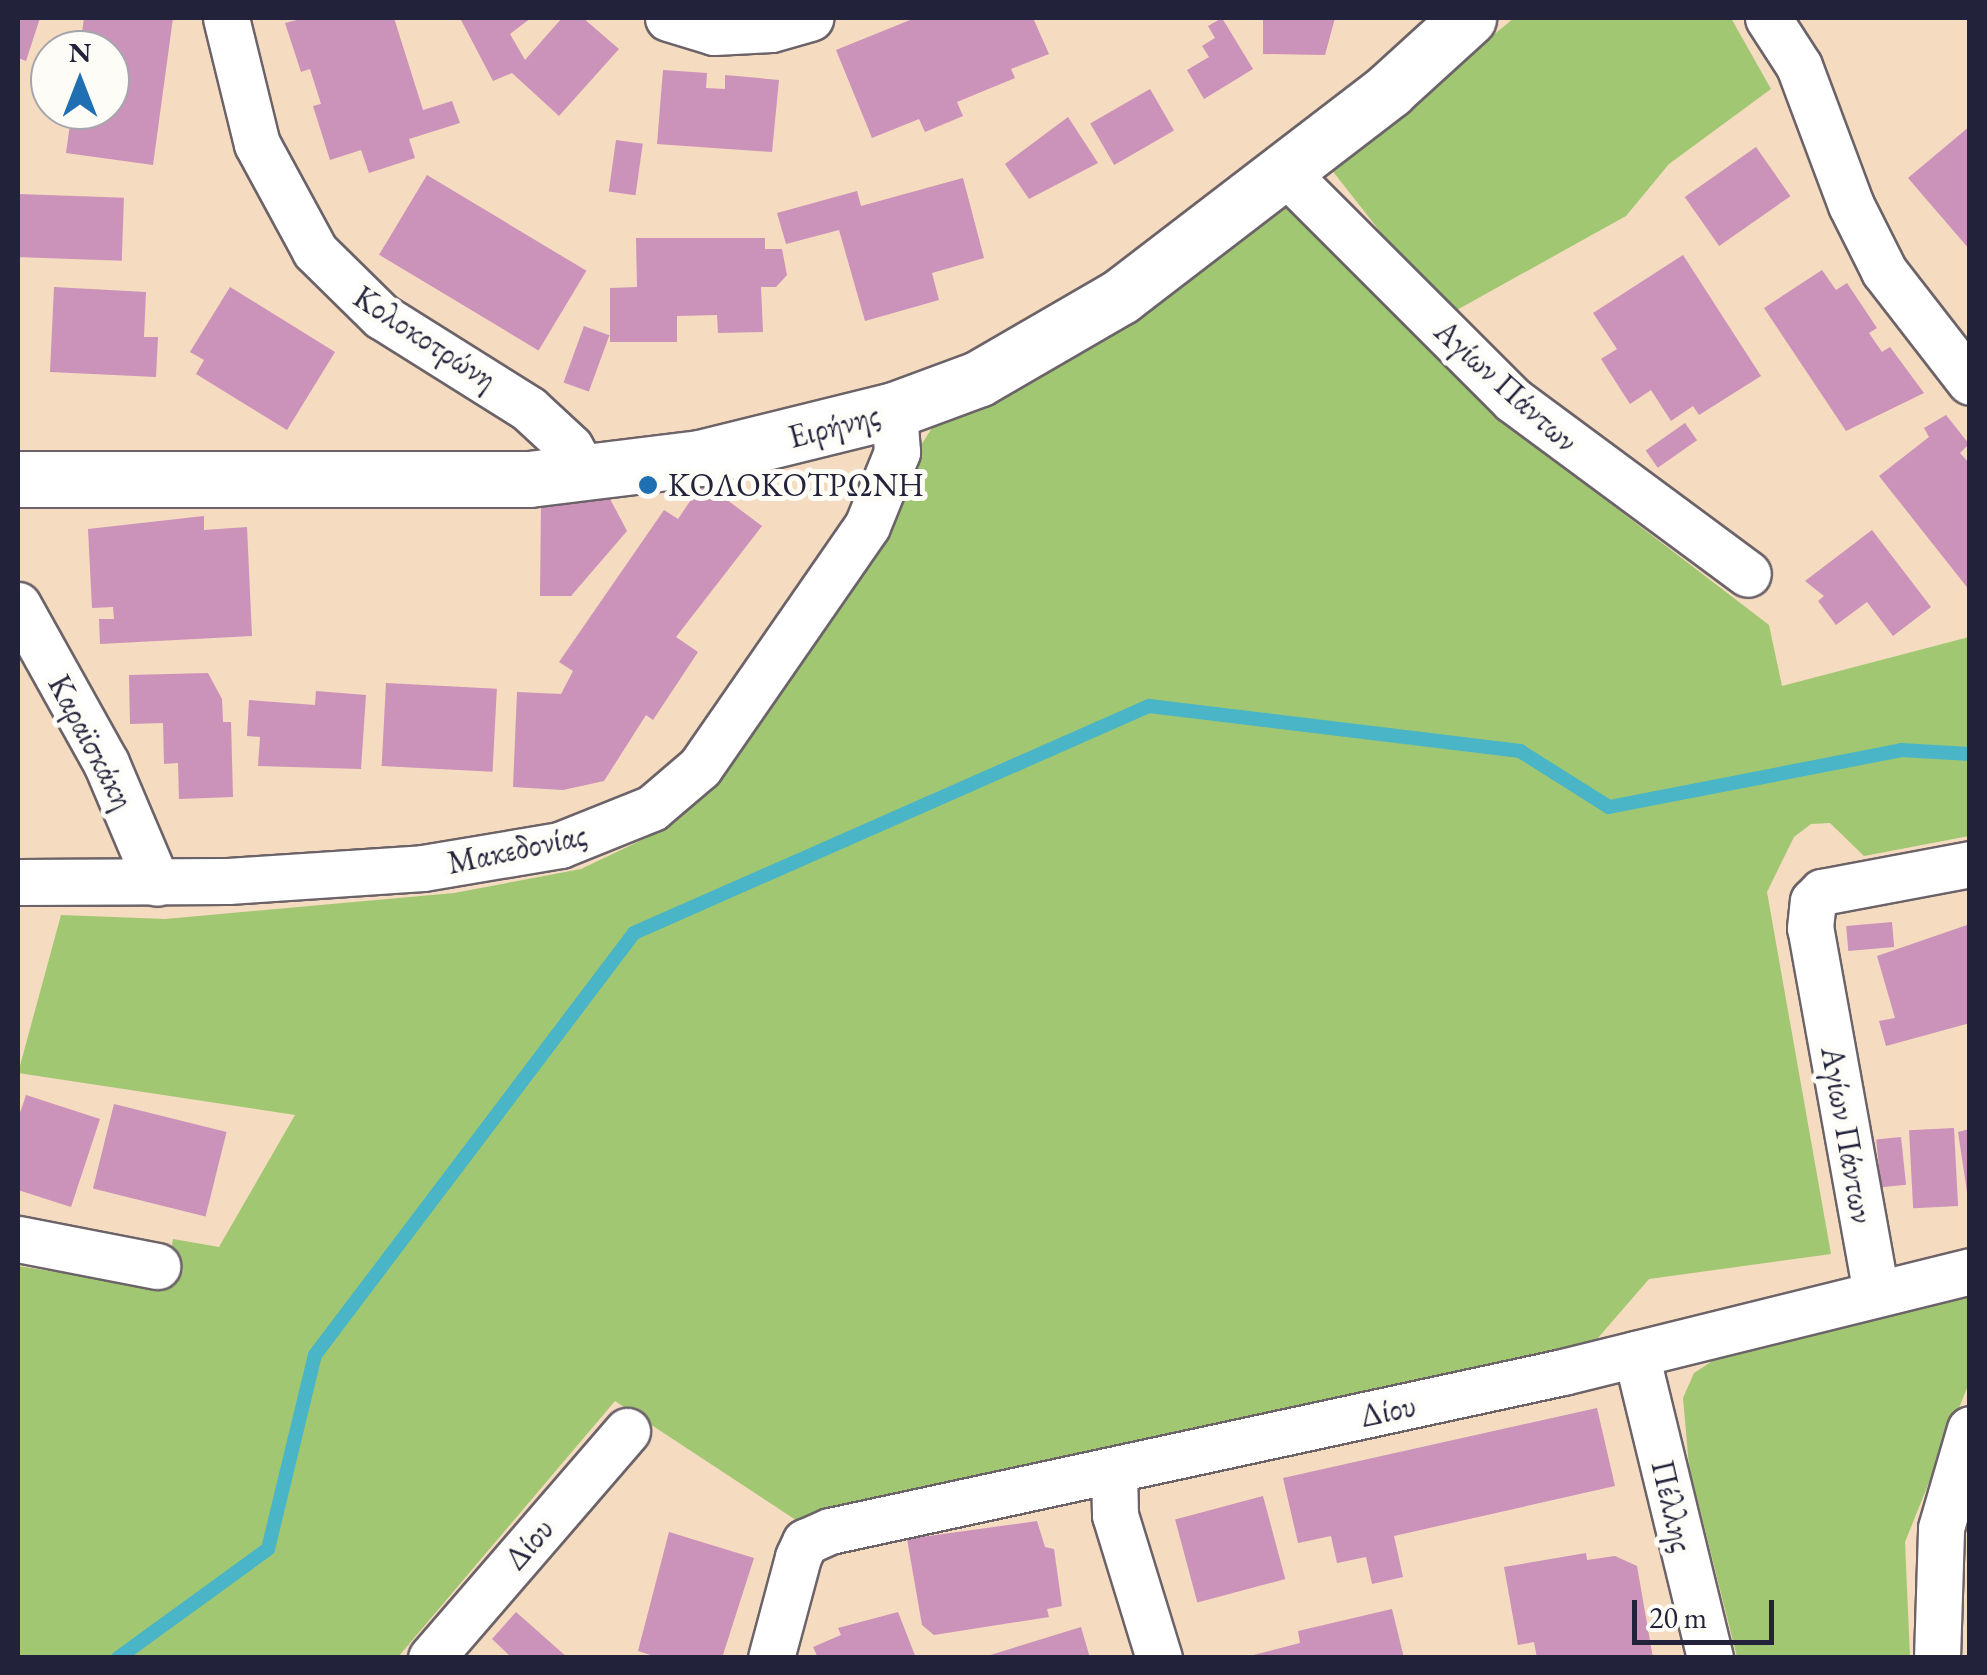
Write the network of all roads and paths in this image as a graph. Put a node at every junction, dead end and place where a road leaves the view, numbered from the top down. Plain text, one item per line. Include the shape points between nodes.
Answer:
1 (226, 18) edge
2 (668, 18) edge
3 (810, 18) edge
4 (1468, 18) edge
5 (1777, 22) edge
6 (1285, 172) junction
7 (1970, 382) edge
8 (894, 410) junction
9 (586, 474) junction
10 (18, 479) edge
11 (1748, 574) dead end
12 (18, 605) edge
13 (1970, 864) edge
14 (18, 882) edge
15 (157, 883) junction
16 (18, 1239) edge
17 (157, 1266) dead end
18 (1970, 1272) edge
19 (1876, 1292) junction
20 (1636, 1354) junction
21 (1970, 1428) edge
22 (627, 1431) dead end
23 (1114, 1470) junction
24 (431, 1658) edge
25 (771, 1658) edge
26 (1159, 1658) edge
27 (1710, 1658) edge
28 (1937, 1658) edge

1 - 9 street, Κολοκοτρώνη via 257,144 315,251 381,316 529,409 570,448
2 - 3 street via 714,32 771,29
4 - 6 street, Ειρήνης
5 - 7 street via 1876,257 1929,337
6 - 8 street, Ειρήνης via 1091,316 978,379
6 - 11 street, Αγίων Πάντων via 1513,400
8 - 9 street, Ειρήνης via 757,446
8 - 15 street, Μακεδονίας via 897,452 867,526 710,753 664,800 595,834 497,859
9 - 10 street, Ειρήνης via 406,482
12 - 15 street, Καραϊσκάκη via 106,763
13 - 19 street, Αγίων Πάντων via 1822,892 1813,901 1810,928
14 - 15 street, Μακεδονίας
16 - 17 street
18 - 19 street, Δίου
19 - 20 street, Δίου
20 - 23 street, Δίου
20 - 27 street, Πέλλης
21 - 28 street via 1941,1528
22 - 24 street, Δίου
23 - 25 street, Δίου via 874,1520 805,1542
23 - 26 street via 1115,1515

